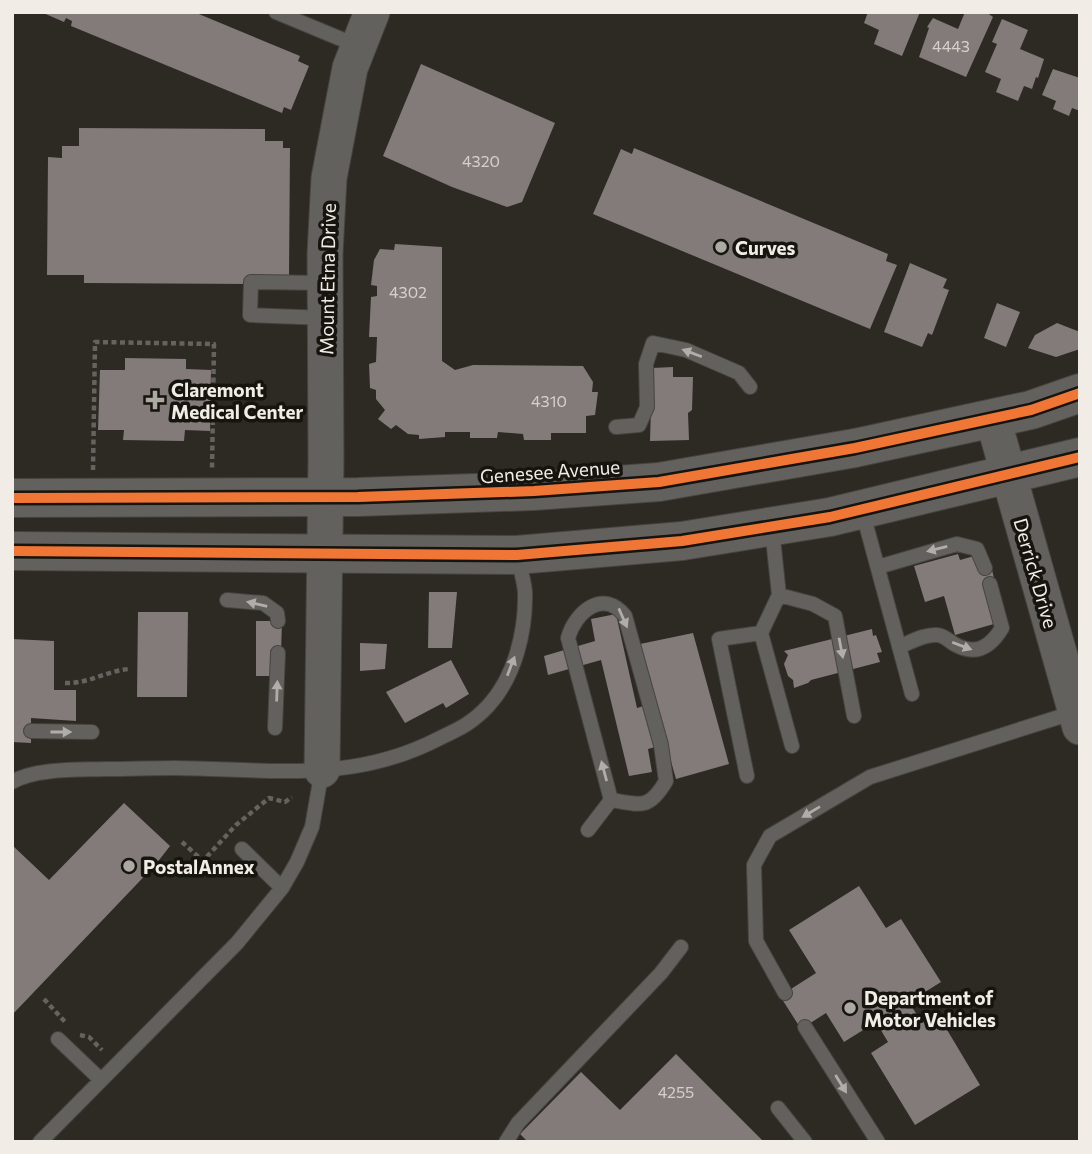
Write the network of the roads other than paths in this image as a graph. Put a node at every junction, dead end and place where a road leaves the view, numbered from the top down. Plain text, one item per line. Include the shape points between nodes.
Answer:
1 (276, 12) edge
2 (372, 12) edge
3 (358, 46) junction
4 (326, 284) junction
5 (326, 318) junction
6 (750, 387) dead end
7 (1080, 393) edge
8 (993, 419) junction
9 (616, 427) dead end
10 (1080, 457) edge
11 (1007, 475) junction
12 (12, 498) edge
13 (325, 498) junction
14 (862, 510) junction
15 (772, 527) junction
16 (12, 551) edge
17 (324, 552) junction
18 (517, 555) junction
19 (878, 567) junction
20 (985, 568) dead end
21 (990, 584) dead end
22 (779, 595) junction
23 (228, 600) dead end
24 (278, 621) dead end
25 (761, 633) junction
26 (899, 647) junction
27 (278, 653) dead end
28 (912, 694) dead end
29 (854, 716) dead end
30 (1078, 720) edge
31 (275, 728) dead end
32 (31, 731) dead end
33 (92, 732) dead end
34 (792, 746) dead end
35 (322, 770) junction
36 (747, 775) dead end
37 (12, 782) edge
38 (611, 800) junction
39 (588, 830) dead end
40 (242, 849) dead end
41 (282, 888) junction
42 (681, 947) dead end
43 (785, 993) dead end
44 (805, 1027) dead end
45 (58, 1039) dead end
46 (101, 1080) junction
47 (778, 1108) dead end
48 (40, 1142) edge
49 (506, 1142) edge
50 (805, 1142) edge
51 (878, 1142) edge

1 - 3 lane
2 - 3 street, Mount Etna Drive
3 - 4 street, Mount Etna Drive via 329,177
4 - 5 street, Mount Etna Drive
4 - 5 lane via 251,282 250,315
5 - 13 street, Mount Etna Drive
6 -> 9 lane via 739,373 686,350 653,343 646,364 647,407 639,425
7 - 8 main road, Genesee Avenue
8 - 11 street, Derrick Drive
8 - 13 main road, Genesee Avenue via 659,482
10 - 11 main road
11 - 14 main road
11 - 30 street, Derrick Drive
12 - 13 main road, Genesee Avenue
13 - 17 street, Mount Etna Drive
14 - 15 main road
14 - 19 lane
15 - 18 main road via 682,541
15 - 22 lane
16 - 17 main road
17 - 18 main road
17 - 35 street, Mount Etna Drive
35 -> 18 lane via 416,751 473,721 500,693 523,627 525,590
20 -> 19 lane via 977,549 957,544
19 - 26 lane
26 -> 21 lane via 924,636 940,635 971,650 988,646 1002,628
22 - 25 lane
22 -> 29 lane via 813,604 835,616
24 -> 23 lane via 277,613 263,603
25 - 34 lane
25 - 36 lane via 719,639
26 - 28 lane
31 -> 27 lane
30 -> 43 lane via 870,777 770,836 754,865 756,941
32 -> 33 lane
35 - 37 lane via 90,770 33,774
35 - 41 lane via 313,827
38 -> 38 lane via 568,638 578,616 594,605 610,603 625,616 661,745 666,781 652,802
38 - 39 lane
40 - 41 lane
41 - 46 lane via 237,943
42 - 49 lane via 518,1123
44 -> 51 lane
45 - 46 lane
46 - 48 lane
47 - 50 lane

